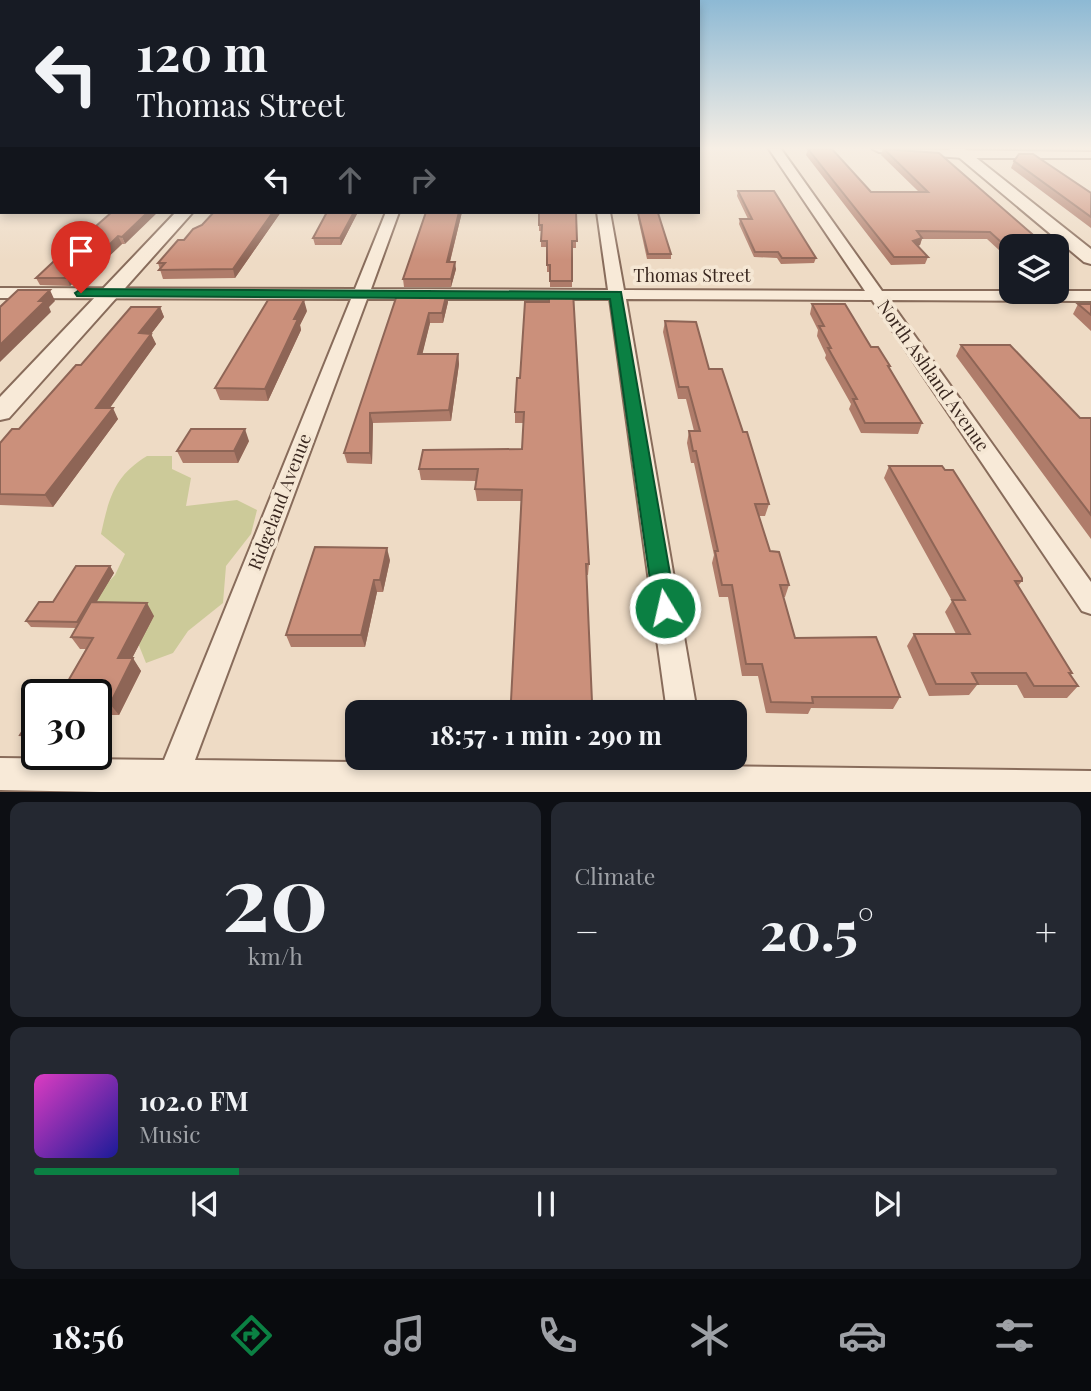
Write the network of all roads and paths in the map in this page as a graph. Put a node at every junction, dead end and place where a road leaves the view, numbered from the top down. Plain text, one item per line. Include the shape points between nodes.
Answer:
1 (801, 186) edge
2 (1002, 186) edge
3 (183, 214) edge
4 (392, 214) edge
5 (604, 214) edge
6 (1091, 258) edge
7 (0, 293) edge
8 (108, 293) junction
9 (361, 294) junction
10 (616, 295) junction
11 (876, 295) junction
12 (1091, 296) edge
13 (0, 412) edge
14 (1091, 603) edge
15 (680, 700) edge
16 (0, 774) edge
17 (692, 778) edge
18 (171, 784) edge
19 (1091, 787) edge

1 - 11 street, North Ashland Avenue
2 - 6 street
3 - 8 street
4 - 9 street, Ridgeland Avenue
5 - 10 street
7 - 8 street, Thomas Street
8 - 9 street, Thomas Street
8 - 13 street
9 - 10 street, Thomas Street
9 - 18 street, Ridgeland Avenue
10 - 11 street, Thomas Street
10 - 15 street
11 - 12 street, Thomas Street
11 - 14 street, North Ashland Avenue
16 - 18 street
17 - 18 street
17 - 19 street

